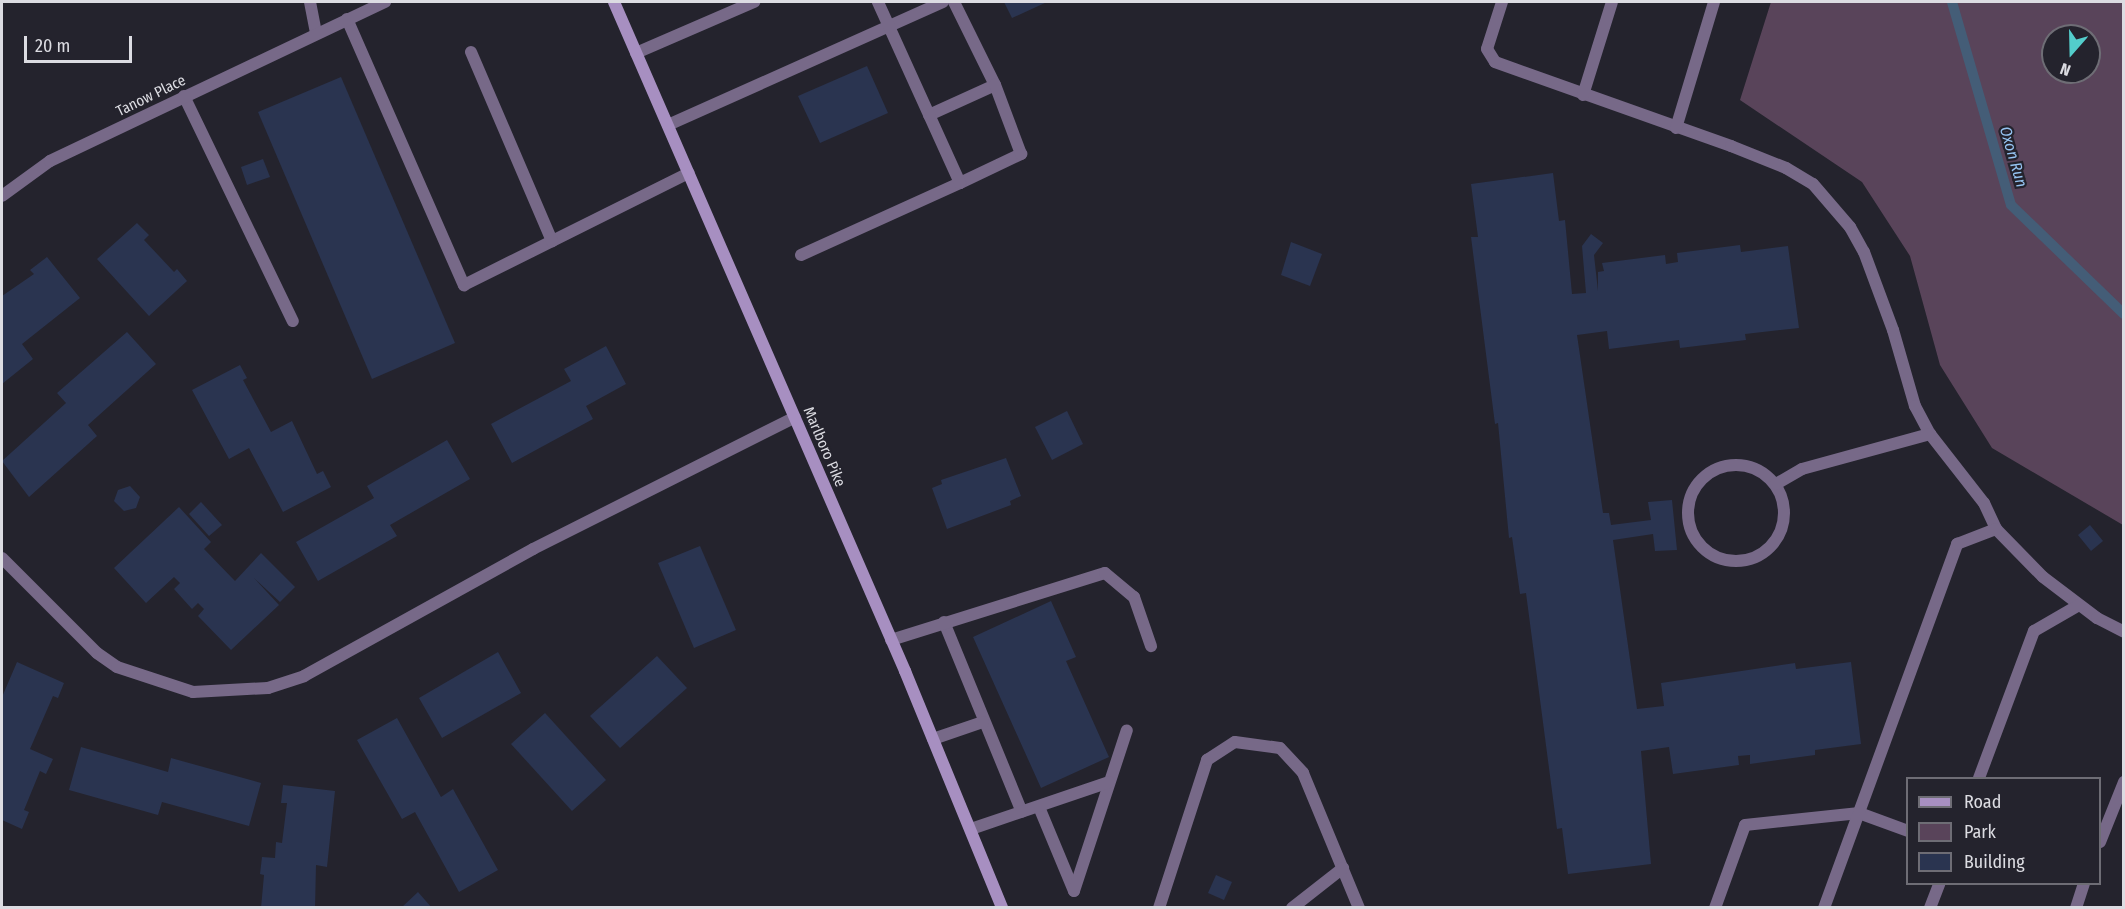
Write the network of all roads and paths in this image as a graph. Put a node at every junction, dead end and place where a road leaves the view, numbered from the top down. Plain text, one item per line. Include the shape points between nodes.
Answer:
1 (310, 2) edge
2 (385, 2) edge
3 (614, 2) edge
4 (754, 2) edge
5 (878, 2) edge
6 (943, 2) edge
7 (954, 2) edge
8 (1502, 2) edge
9 (1612, 2) edge
10 (1714, 2) edge
11 (347, 19) junction
12 (889, 27) junction
13 (316, 33) junction
14 (471, 51) dead end
15 (636, 53) junction
16 (995, 85) junction
17 (1583, 95) junction
18 (184, 96) junction
19 (928, 115) junction
20 (668, 125) junction
21 (1676, 128) junction
22 (689, 173) junction
23 (960, 183) junction
24 (2, 196) edge
25 (552, 241) junction
26 (801, 255) dead end
27 (293, 321) dead end
28 (795, 417) junction
29 (1930, 434) junction
30 (1776, 484) junction
31 (1996, 529) junction
32 (2, 558) edge
33 (2079, 605) junction
34 (944, 622) junction
35 (2124, 632) edge
36 (891, 639) junction
37 (1150, 646) dead end
38 (983, 722) junction
39 (1126, 730) dead end
40 (933, 739) junction
41 (1978, 777) edge
42 (2124, 782) edge
43 (1109, 783) junction
44 (1039, 807) junction
45 (1022, 812) junction
46 (1859, 813) junction
47 (971, 829) junction
48 (1906, 830) edge
49 (2101, 840) edge
50 (1342, 868) junction
51 (1939, 885) edge
52 (2084, 885) edge
53 (1002, 908) edge
54 (1159, 908) edge
55 (1292, 908) edge
56 (1359, 908) edge
57 (1715, 908) edge
58 (1824, 908) edge
59 (1930, 908) edge
60 (2076, 908) edge

1 - 13 street
2 - 11 street, Tanow Place
3 - 15 main road, Marlboro Pike
4 - 15 street
5 - 12 street
6 - 12 street
7 - 16 street
8 - 17 street via 1487,49 1495,62
9 - 17 street
10 - 21 street
11 - 13 street, Tanow Place
11 - 25 street via 464,285
12 - 19 street
12 - 20 street
13 - 18 street, Tanow Place
14 - 25 street
15 - 20 main road, Marlboro Pike
16 - 19 street
16 - 23 street via 1021,154
17 - 21 street
18 - 24 street, Tanow Place via 50,161
18 - 27 street
19 - 23 street
20 - 22 main road, Marlboro Pike
21 - 29 street via 1786,168 1813,184 1827,199 1863,252 1893,330 1915,406
22 - 25 street
22 - 28 main road, Marlboro Pike
23 - 26 street
28 - 32 street via 533,549 304,676 268,688 193,692 117,667 97,653
28 - 36 main road, Marlboro Pike
29 - 30 street via 1802,469
29 - 31 street via 1984,503
30 - 30 street via 1759,469 1734,464 1712,470 1696,486 1688,509 1695,539 1710,554 1727,560 1746,560 1767,550 1779,538 1785,510
31 - 33 street via 2043,577
31 - 46 street via 1957,544
33 - 35 street
33 - 41 street via 2034,631
34 - 36 street
34 - 37 street via 1105,573 1134,597
34 - 38 street
36 - 40 main road, Marlboro Pike
38 - 40 street
38 - 45 street
39 - 43 street
40 - 47 main road, Marlboro Pike
42 - 49 street
43 - 44 street
43 - 44 street via 1074,891
44 - 45 street
45 - 47 street
46 - 48 street
46 - 57 street via 1745,825
46 - 58 street
47 - 53 main road, Marlboro Pike
50 - 54 street via 1303,773 1280,748 1235,742 1207,760
50 - 55 street
50 - 56 street
51 - 59 street
52 - 60 street

